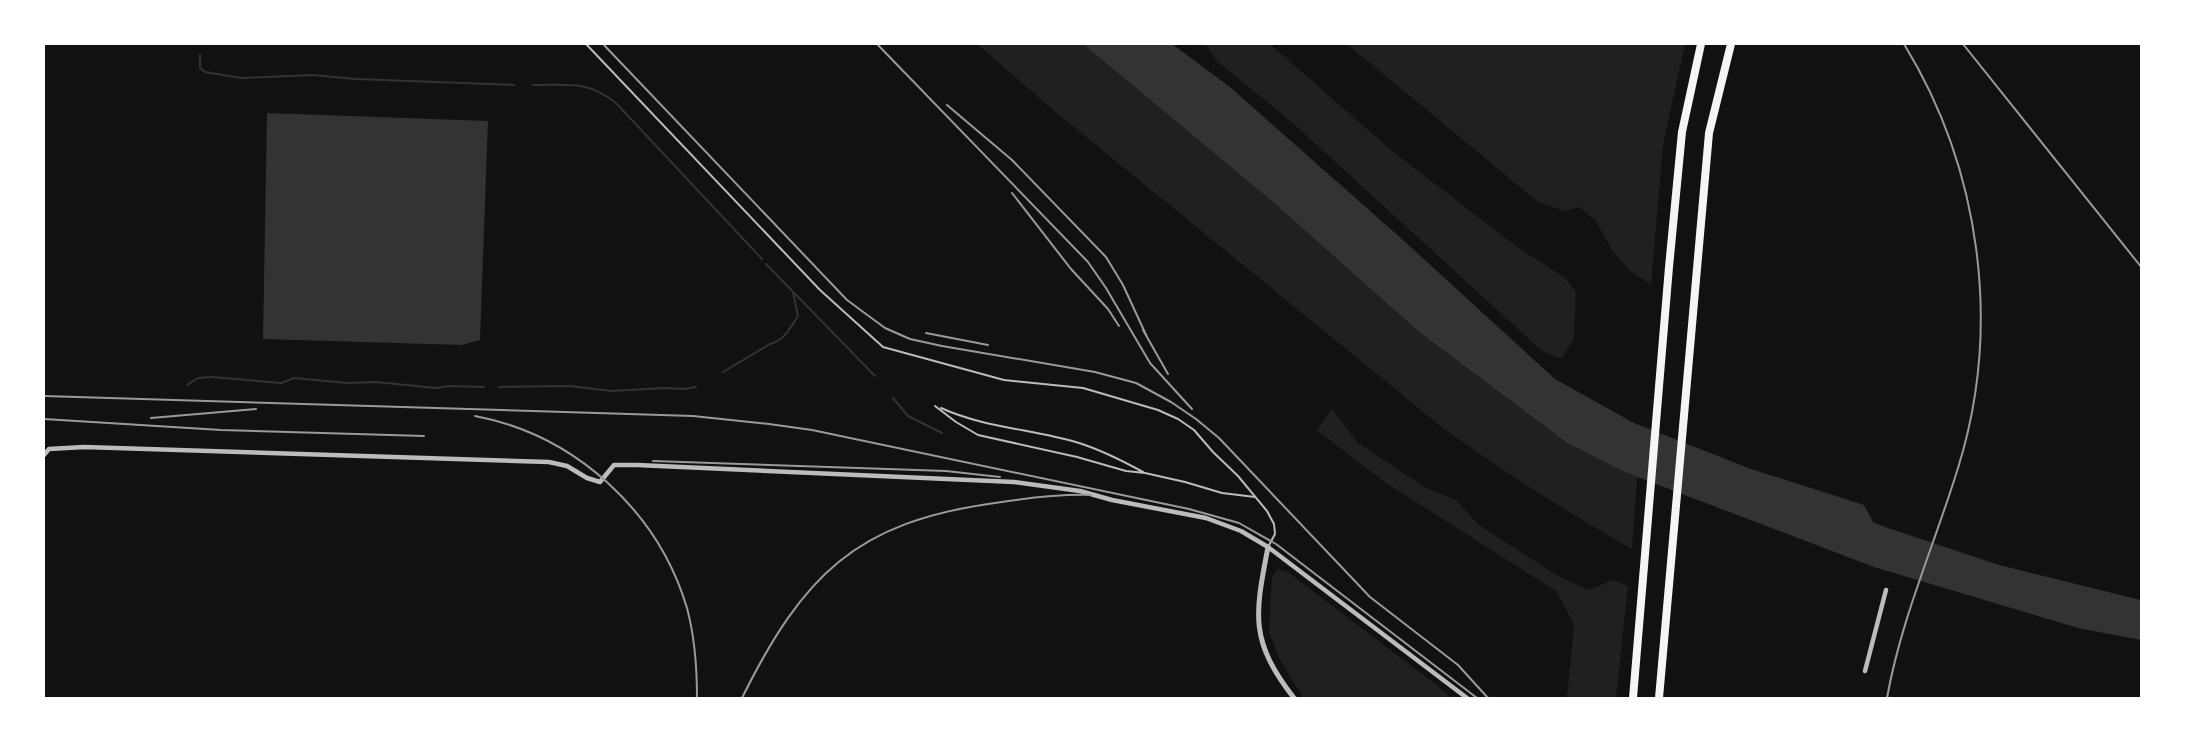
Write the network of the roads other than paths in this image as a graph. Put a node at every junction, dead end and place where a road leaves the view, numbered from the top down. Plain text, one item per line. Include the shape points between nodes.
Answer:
1 (586, 44) edge
2 (1701, 44) edge
3 (1731, 44) edge
4 (44, 455) edge
5 (1145, 473) junction
6 (1255, 497) junction
7 (1268, 547) junction
8 (1886, 590) dead end
9 (1865, 671) dead end
10 (1294, 699) edge
11 (1467, 699) edge
12 (1633, 699) edge
13 (1659, 699) edge

1 - 6 lane via 820,290 882,347 1004,380 1083,388 1158,410 1194,430
2 - 12 highway via 1682,132
3 - 13 highway via 1709,133
4 - 7 street via 49,450 84,447 549,462 600,482 614,465 988,480 1080,491 1206,518 1241,531
5 - 5 lane via 1080,443 963,418 935,406 978,435
5 - 6 lane via 1222,493
6 - 7 lane via 1274,524 1275,534
7 - 10 street via 1257,624 1278,677
7 - 11 street
8 - 9 street

